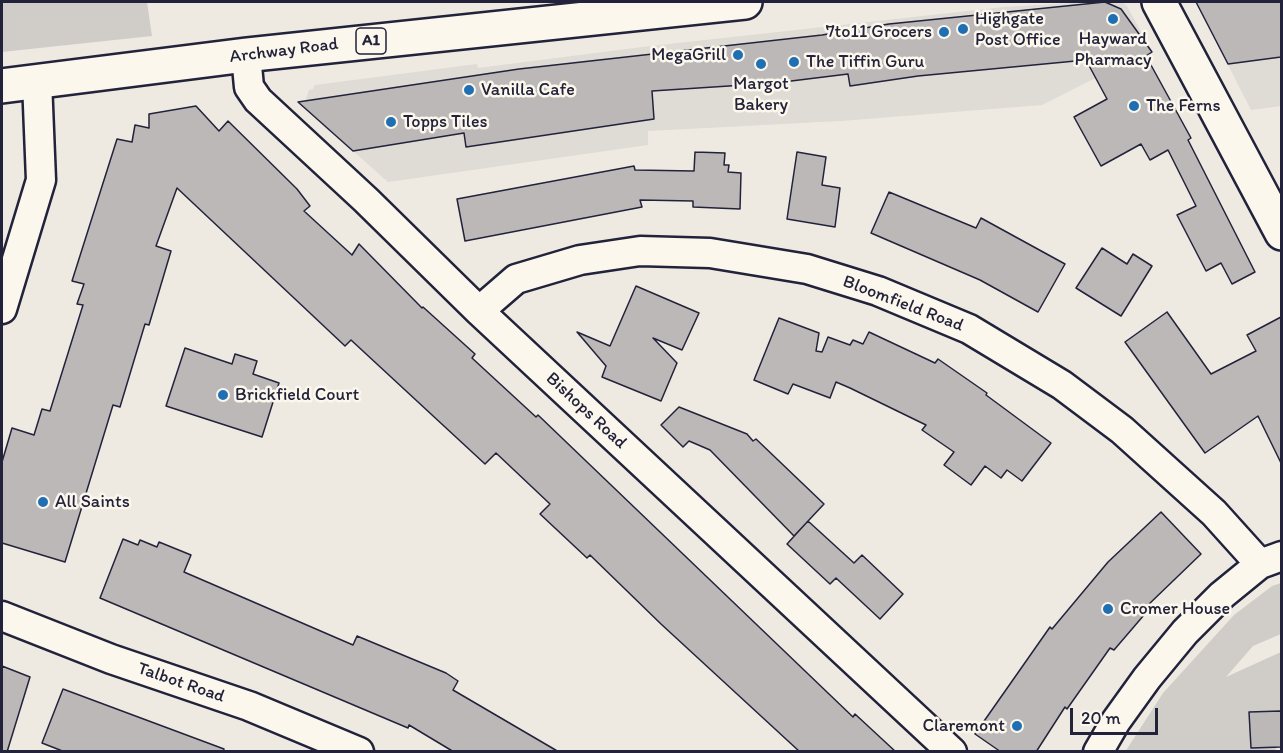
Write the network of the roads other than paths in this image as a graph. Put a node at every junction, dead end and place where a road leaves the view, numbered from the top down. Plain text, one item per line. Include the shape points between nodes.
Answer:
1 (745, 2) edge
2 (1159, 2) edge
3 (246, 55) junction
4 (37, 81) junction
5 (2, 86) edge
6 (1281, 233) edge
7 (2, 309) edge
8 (479, 311) junction
9 (1271, 560) edge
10 (2, 616) edge
11 (359, 752) edge
12 (952, 752) edge
13 (1098, 752) edge

1 - 3 main road, Archway Road / A1
2 - 6 main road
3 - 4 main road, Archway Road / A1
3 - 8 street, Bishops Road via 249,87 258,100
4 - 5 main road, Archway Road / A1
4 - 7 street via 41,180
8 - 9 street, Bloomfield Road via 516,279 580,260 640,251 710,253 807,269 878,291 969,329 1062,385 1122,430
8 - 12 street, Bishops Road
9 - 13 street via 1222,595 1185,632 1147,678
10 - 11 street, Talbot Road via 111,659 249,706

